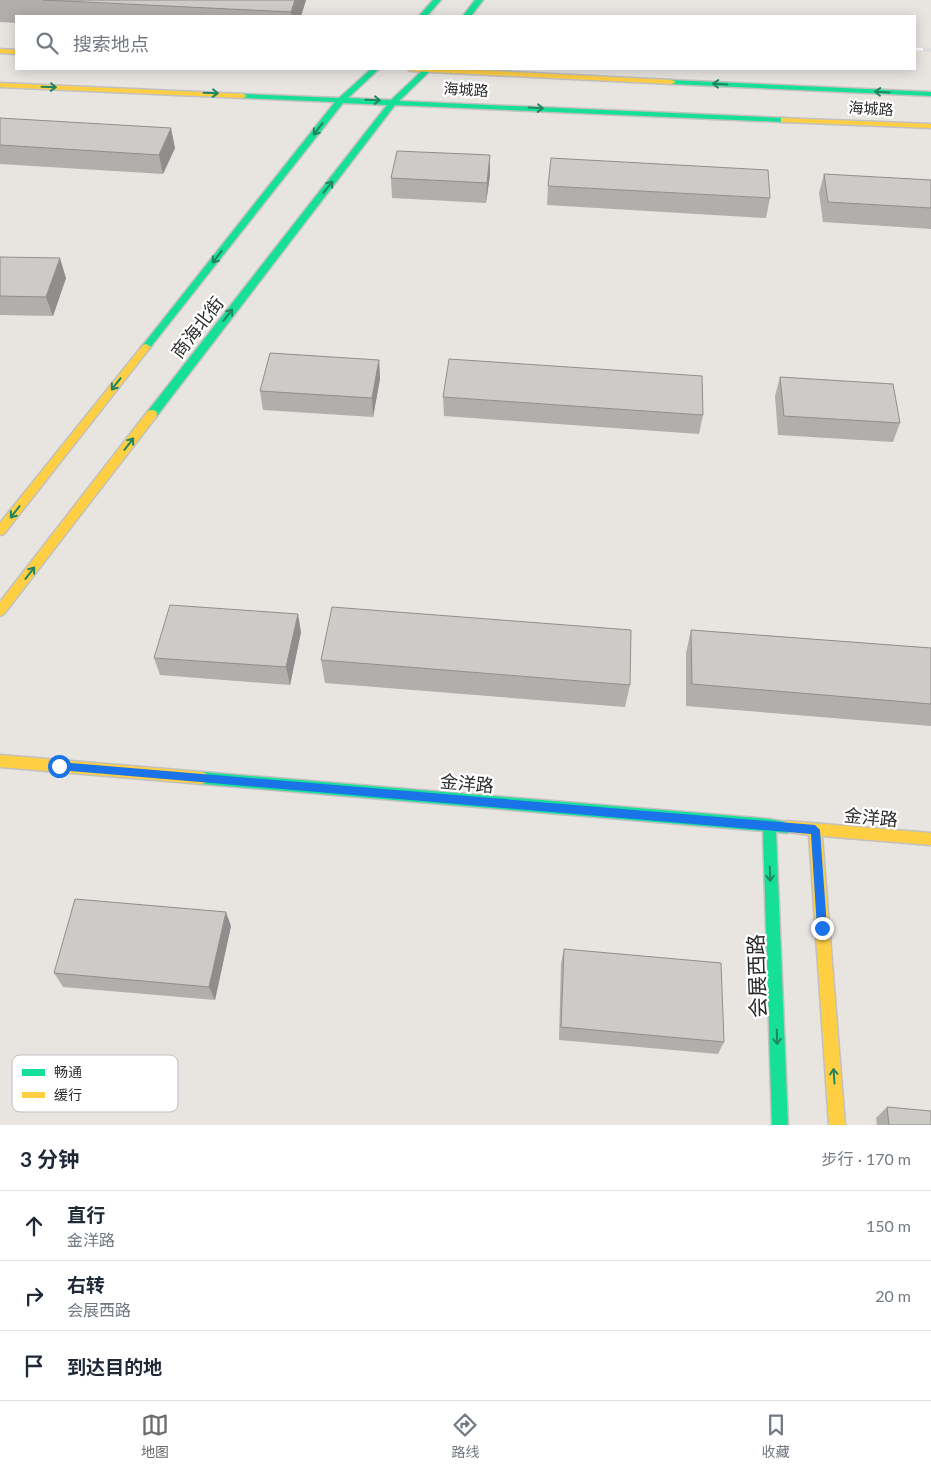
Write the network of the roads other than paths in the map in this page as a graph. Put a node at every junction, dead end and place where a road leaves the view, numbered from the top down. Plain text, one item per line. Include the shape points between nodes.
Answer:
1 (437, 0) edge
2 (479, 0) edge
3 (424, 15) edge
4 (468, 15) edge
5 (0, 51) edge
6 (15, 52) edge
7 (374, 70) edge
8 (427, 70) edge
9 (448, 70) edge
10 (0, 85) edge
11 (931, 94) edge
12 (342, 99) junction
13 (394, 101) junction
14 (931, 126) edge
15 (0, 531) edge
16 (0, 611) edge
17 (0, 761) edge
18 (768, 826) junction
19 (815, 830) junction
20 (931, 840) edge
21 (780, 1125) edge
22 (837, 1125) edge

1 - 3 main road
2 - 4 main road
5 - 6 main road
7 - 12 main road, 商海北街
8 - 13 main road, 商海北街
11 -> 9 main road, 海城路
10 -> 12 main road, 海城路
12 -> 13 main road, 海城路
12 -> 15 main road, 商海北街
13 -> 14 main road, 海城路
16 -> 13 main road, 商海北街
17 - 18 main road, 金洋路
18 - 19 main road, 金洋路
18 -> 21 main road, 会展西路
19 - 20 main road, 金洋路
22 -> 19 main road

